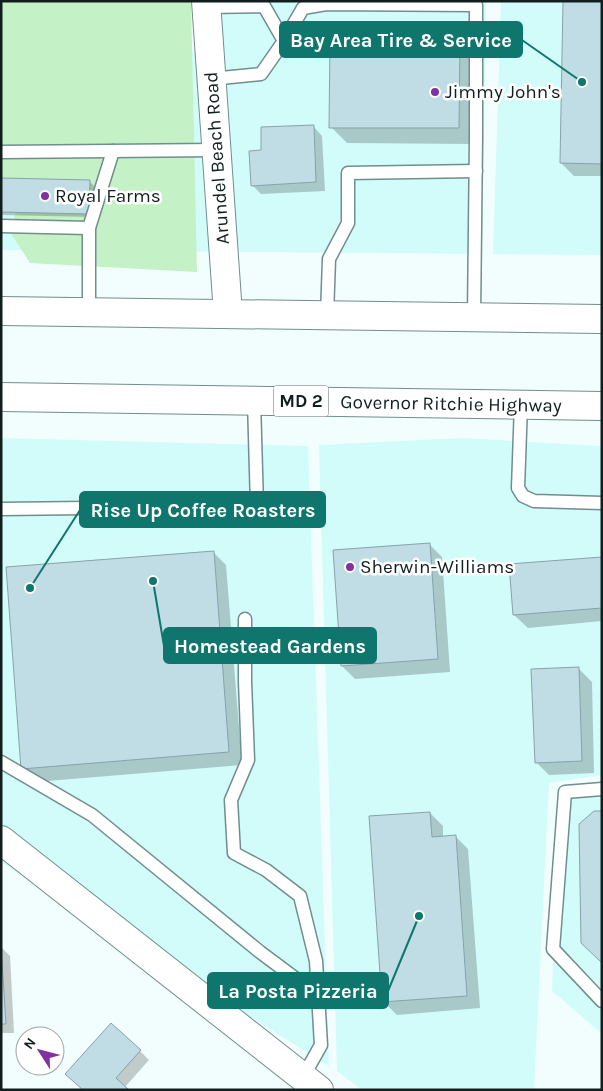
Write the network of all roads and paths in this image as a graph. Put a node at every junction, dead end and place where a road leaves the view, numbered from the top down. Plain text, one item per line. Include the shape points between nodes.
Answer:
1 (206, 4) edge
2 (284, 41) junction
3 (211, 79) junction
4 (113, 150) junction
5 (216, 150) junction
6 (1, 152) edge
7 (476, 172) junction
8 (1, 226) edge
9 (89, 228) junction
10 (1, 311) edge
11 (89, 312) junction
12 (228, 314) junction
13 (327, 315) junction
14 (474, 317) junction
15 (602, 319) edge
16 (1, 397) edge
17 (254, 401) junction
18 (521, 404) junction
19 (602, 406) edge
20 (602, 503) edge
21 (1, 508) edge
22 (245, 619) dead end
23 (1, 762) edge
24 (602, 789) edge
25 (1, 840) edge
26 (319, 996) junction
27 (602, 1001) edge
28 (311, 1084) edge

1 - 2 lane via 264,6
1 - 3 main road, Arundel Beach Road
2 - 3 lane via 261,74
2 - 7 lane via 303,8 326,4 476,5
3 - 5 main road, Arundel Beach Road
4 - 5 lane
4 - 6 lane
4 - 9 lane
5 - 12 main road, Arundel Beach Road
7 - 13 lane via 348,173 348,223 329,259
7 - 14 lane
8 - 9 lane
9 - 11 lane
10 - 11 main road
11 - 12 main road
12 - 13 main road
13 - 14 main road
14 - 15 main road
16 - 17 main road, Governor Ritchie Highway / MD 2
17 - 18 main road, Governor Ritchie Highway / MD 2
17 - 21 lane via 257,506
18 - 19 main road, Governor Ritchie Highway / MD 2
18 - 20 lane via 518,488 523,496 534,500
22 - 26 lane via 248,760 231,800 234,853 266,870 300,896 316,961
23 - 26 lane via 92,815
24 - 27 lane via 566,792 553,949
25 - 28 main road
26 - 28 lane via 321,1045

